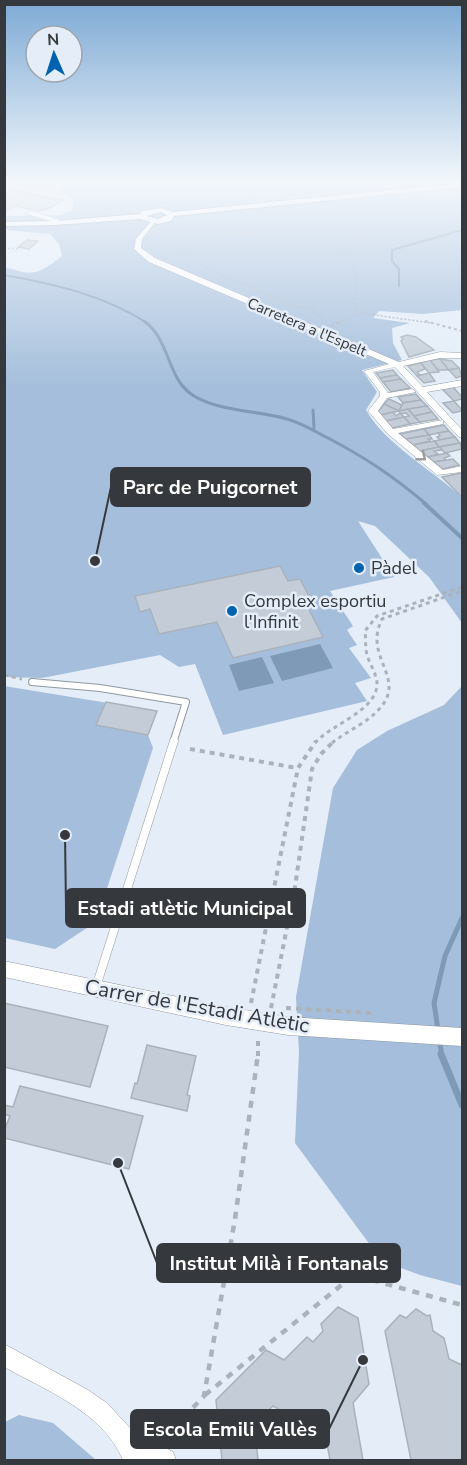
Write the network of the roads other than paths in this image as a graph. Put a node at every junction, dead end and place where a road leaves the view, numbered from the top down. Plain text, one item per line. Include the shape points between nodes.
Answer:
1 (141, 251) edge
2 (462, 355) edge
3 (397, 364) junction
4 (462, 383) edge
5 (417, 391) junction
6 (384, 396) junction
7 (462, 418) edge
8 (444, 421) junction
9 (391, 432) junction
10 (462, 435) edge
11 (462, 469) edge
12 (32, 682) road end
13 (4, 969) edge
14 (96, 988) junction
15 (462, 1037) edge
16 (4, 1354) edge
17 (150, 1458) edge

1 - 3 street, Carretera a l'Espelt via 152,260
2 - 3 street via 440,355
3 - 5 street
3 - 6 street via 368,371
4 - 5 street
5 - 6 street
5 - 8 street
6 - 9 street via 372,411
7 - 8 street
8 - 9 street
8 - 10 street
9 -> 11 street via 441,473
12 - 14 lane via 186,702
13 - 14 street, Carrer de l'Estadi Atlètic
14 - 15 street, Carrer de l'Estadi Atlètic via 258,1022
16 - 17 street via 77,1397

